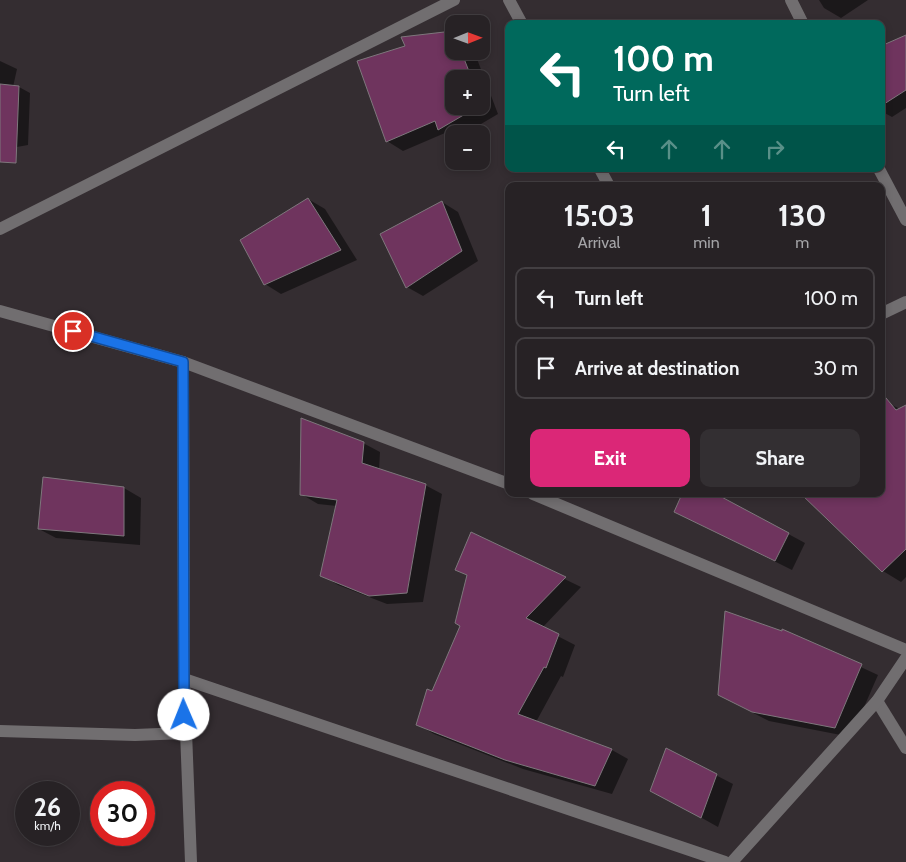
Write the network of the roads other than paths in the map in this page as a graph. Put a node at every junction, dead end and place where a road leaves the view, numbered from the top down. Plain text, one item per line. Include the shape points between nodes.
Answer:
1 (454, 0) edge
2 (509, 0) edge
3 (791, 0) edge
4 (520, 20) edge
5 (802, 20) edge
6 (881, 172) edge
7 (906, 220) edge
8 (0, 229) edge
9 (906, 302) edge
10 (0, 311) edge
11 (885, 312) edge
12 (183, 362) junction
13 (505, 483) edge
14 (542, 497) edge
15 (906, 650) edge
16 (906, 658) edge
17 (184, 679) junction
18 (877, 701) junction
19 (0, 731) edge
20 (184, 733) junction
21 (906, 748) edge
22 (191, 862) edge
23 (725, 862) edge
24 (732, 862) edge

1 - 8 street
2 - 4 street
3 - 5 street
6 - 7 street
9 - 11 street
10 - 12 street
12 - 13 street
12 - 17 street
14 - 15 street
16 - 18 street
17 - 20 street
17 - 23 street
18 - 21 street
18 - 24 street
19 - 20 street via 136,735
20 - 22 street

